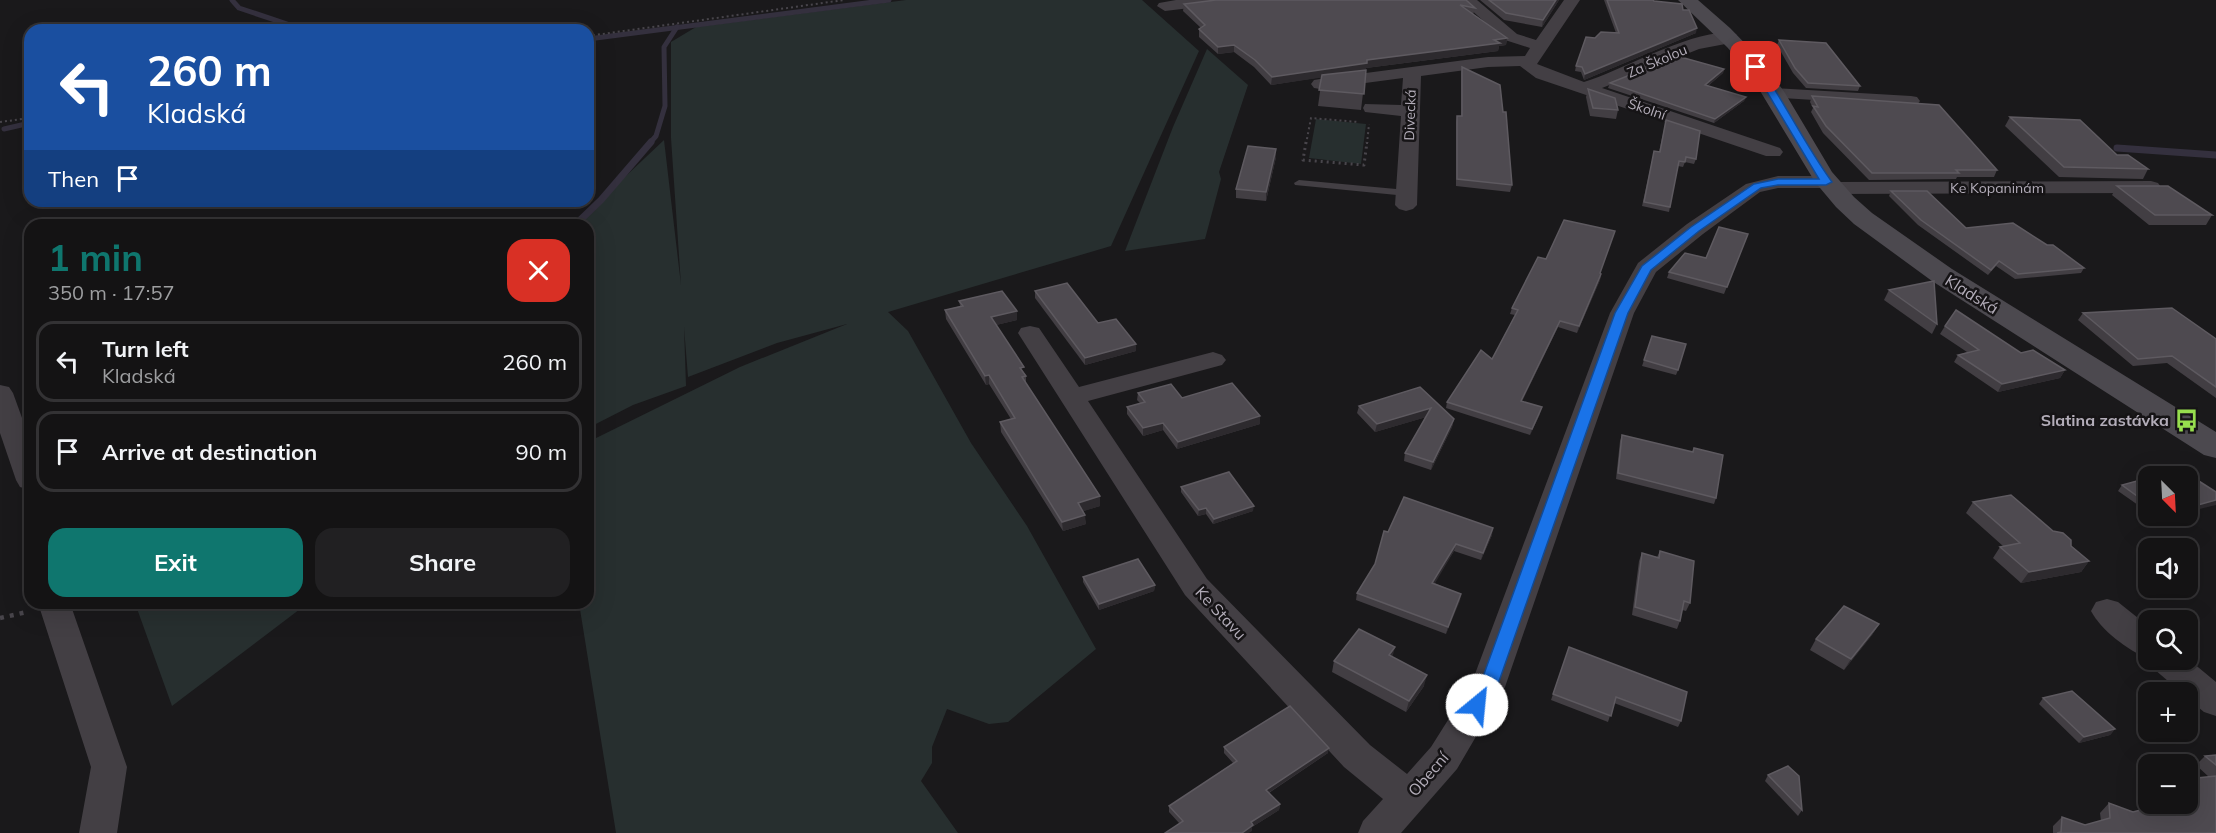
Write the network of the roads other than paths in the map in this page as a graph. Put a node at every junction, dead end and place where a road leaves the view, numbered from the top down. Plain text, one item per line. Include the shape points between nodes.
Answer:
1 (1215, 0) edge
2 (1468, 0) edge
3 (1572, 0) edge
4 (1688, 0) edge
5 (1164, 6) dead end
6 (1730, 38) junction
7 (1535, 53) junction
8 (1412, 72) junction
9 (1320, 84) edge
10 (1584, 88) junction
11 (1774, 93) junction
12 (1911, 101) edge
13 (1410, 111) junction
14 (1370, 115) road end
15 (1773, 152) dead end
16 (1299, 183) dead end
17 (1829, 185) junction
18 (2162, 187) edge
19 (1406, 199) joint
20 (1030, 333) dead end
21 (1213, 360) dead end
22 (0, 393) edge
23 (1072, 397) junction
24 (2216, 447) edge
25 (24, 463) edge
26 (56, 609) edge
27 (2107, 611) dead end
28 (2138, 637) edge
29 (2178, 670) edge
30 (2216, 702) edge
31 (1408, 797) junction
32 (98, 833) edge
33 (1377, 833) edge

1 - 5 street
2 - 7 street
3 - 7 street
4 - 6 main road, Kladská
6 - 10 street, Za Školou via 1705,40
6 - 11 main road, Kladská
7 - 8 street, Divecká
7 - 10 street, Školní via 1528,66
8 - 9 street
8 - 13 street, Divecká
10 - 15 street, Školní
11 - 12 street
11 - 17 main road, Kladská via 1809,158
13 - 14 street
13 - 19 street, Divecká
16 - 19 lane
17 - 18 street, Ke Kopaninám
17 - 24 main road, Kladská via 1863,218 1916,258
17 - 31 street, Obecní via 1778,182 1757,186 1646,268 1622,313 1488,687 1444,758
20 - 23 street, Ke Stavu
21 - 23 street
22 - 25 street
23 - 31 street, Ke Stavu via 1196,587 1357,756
26 - 32 street via 109,767
27 - 28 street
29 - 30 street
31 - 33 street, Obecní

